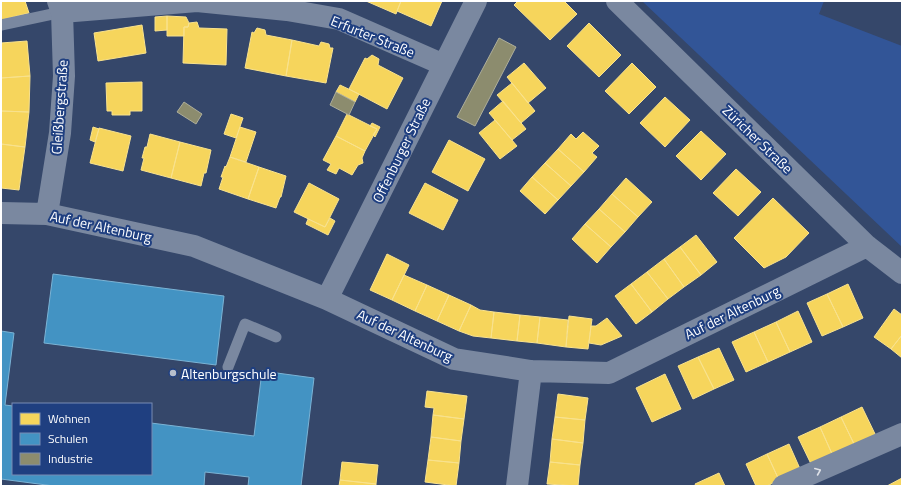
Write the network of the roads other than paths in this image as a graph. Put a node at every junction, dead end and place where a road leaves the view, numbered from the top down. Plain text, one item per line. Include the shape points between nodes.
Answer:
1 (476, 1) edge
2 (617, 1) edge
3 (60, 6) edge
4 (1, 25) edge
5 (444, 65) junction
6 (1, 213) edge
7 (47, 214) junction
8 (866, 246) junction
9 (902, 273) edge
10 (327, 299) junction
11 (276, 337) dead end
12 (228, 367) dead end
13 (531, 371) junction
14 (902, 434) edge
15 (517, 486) edge
16 (783, 486) edge

1 - 5 street, Offenburger Straße
2 - 8 street, Züricher Straße
3 - 4 lane
3 - 5 street, Erfurter Straße via 197,1 287,10 339,19
3 - 7 street, Gleißbergstraße via 64,76 60,133
5 - 10 street, Offenburger Straße
6 - 7 street, Auf der Altenburg
7 - 10 street, Auf der Altenburg via 194,246
8 - 9 street, Züricher Straße
8 - 13 street, Auf der Altenburg via 609,374
10 - 13 street, Auf der Altenburg via 454,359
11 - 12 lane via 245,324
13 - 15 street
16 -> 14 street

